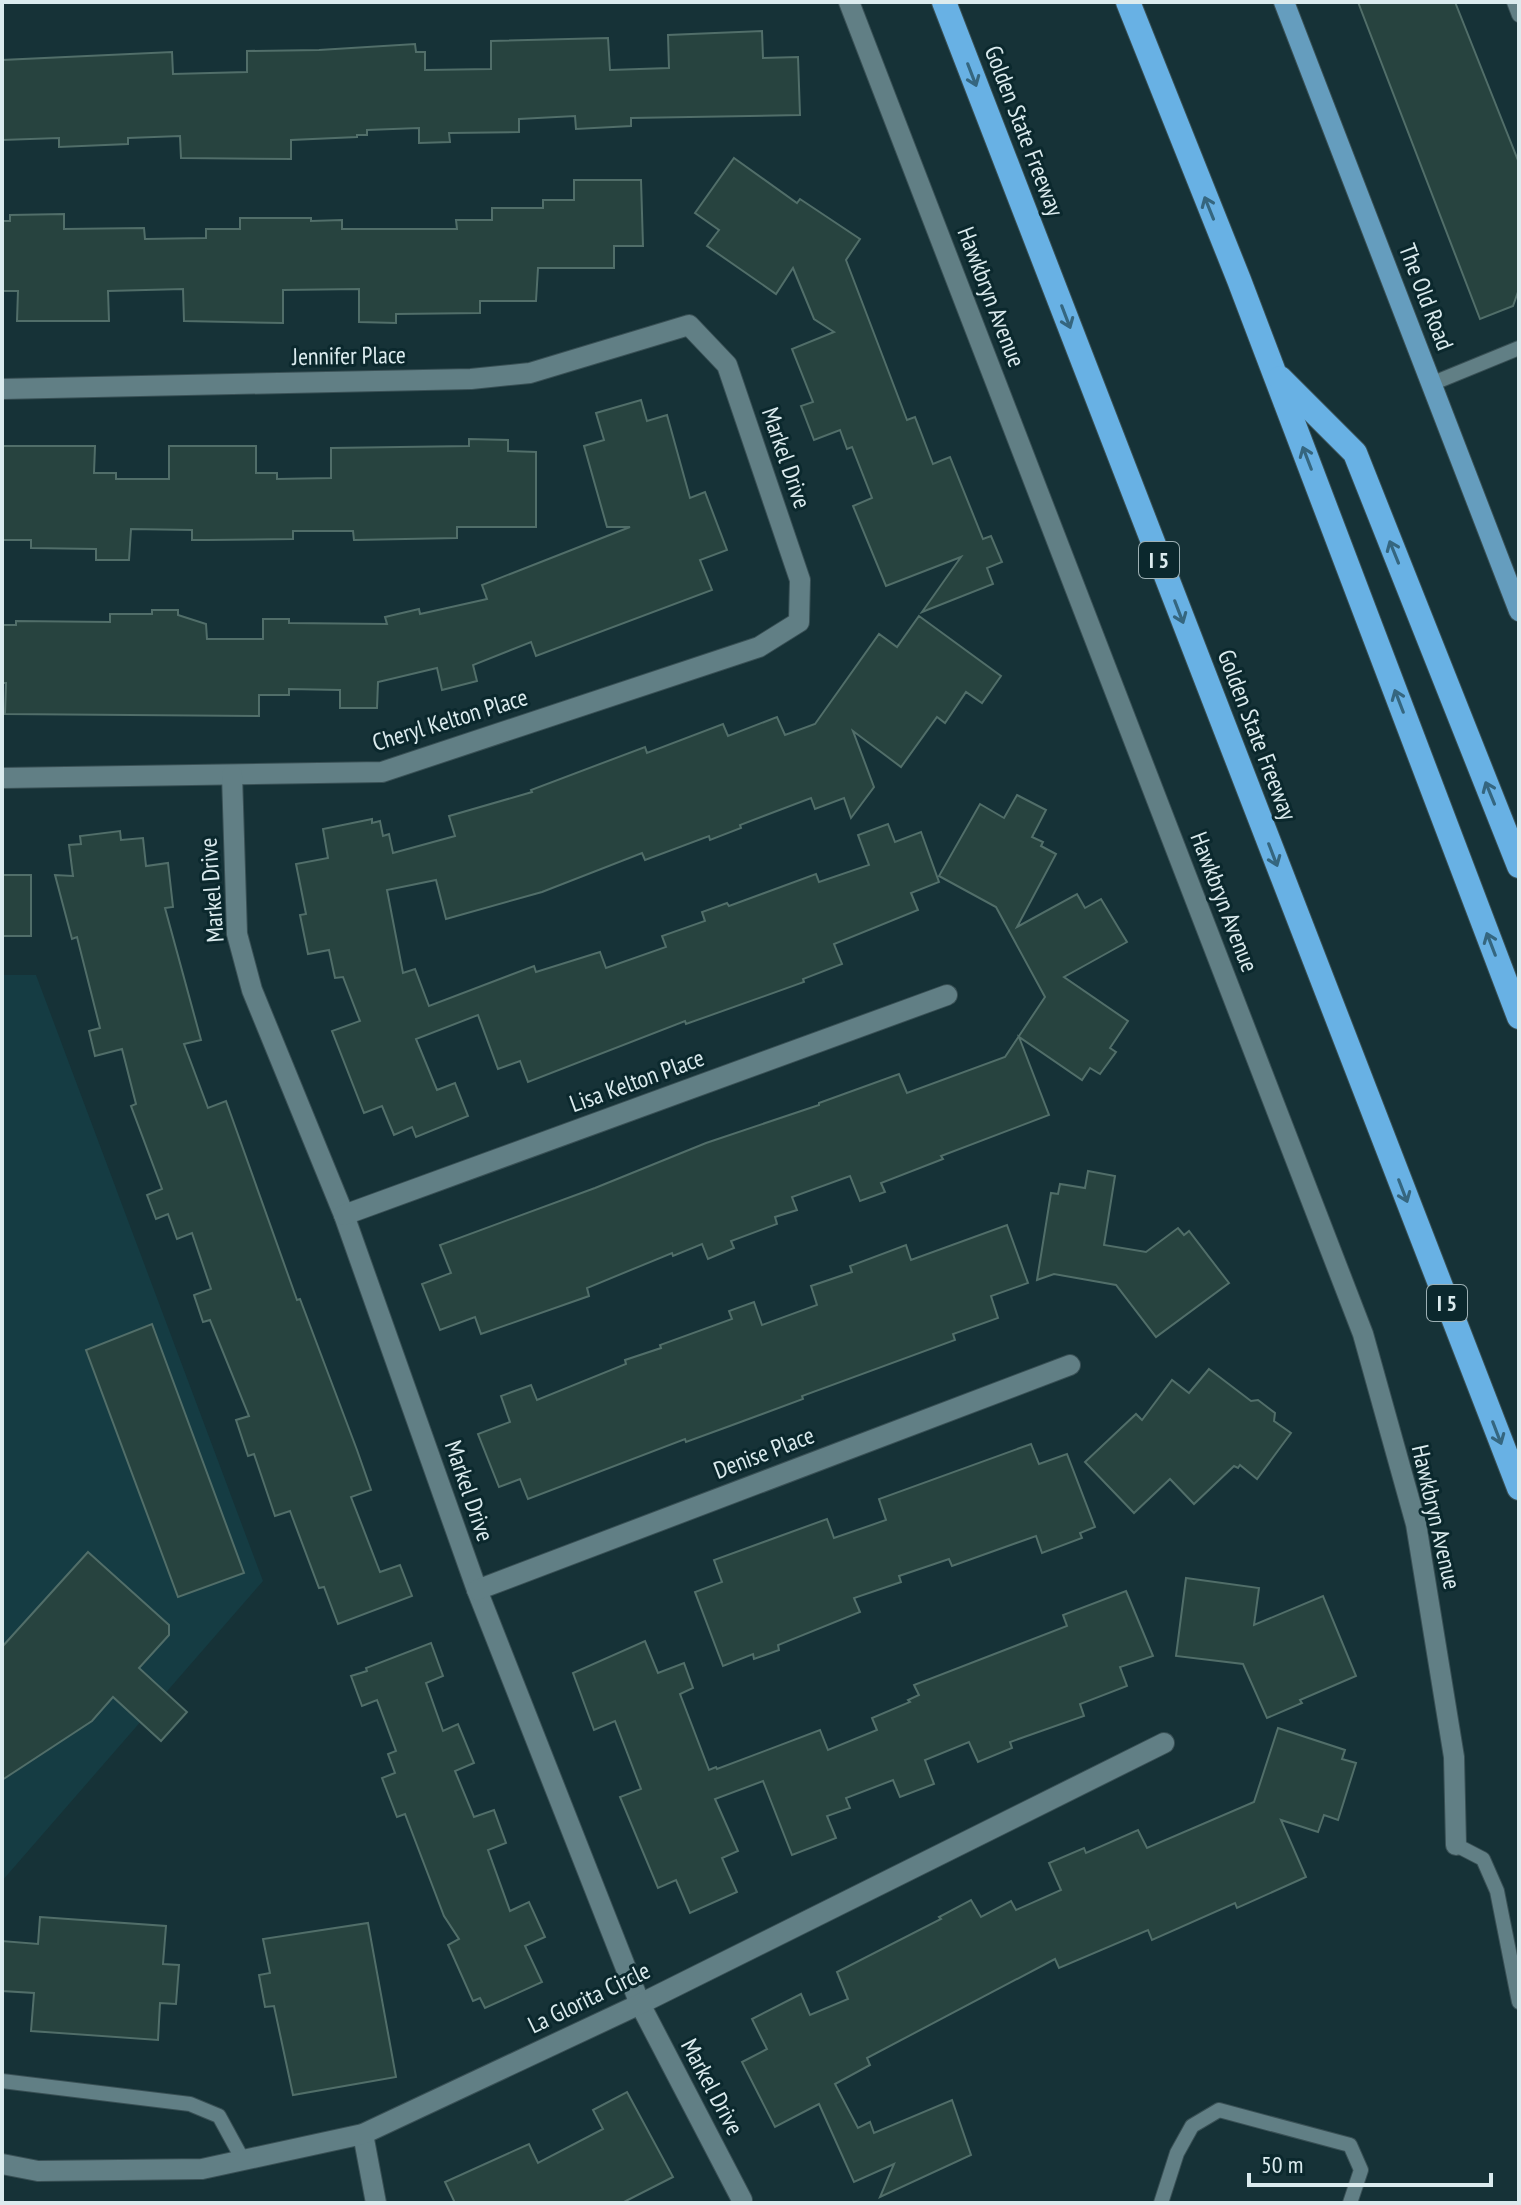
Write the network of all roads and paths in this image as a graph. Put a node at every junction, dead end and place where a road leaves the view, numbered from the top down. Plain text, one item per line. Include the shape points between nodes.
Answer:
1 (849, 2) edge
2 (944, 2) edge
3 (1128, 2) edge
4 (1284, 2) edge
5 (1514, 2) edge
6 (1519, 15) edge
7 (689, 325) joint
8 (1519, 348) edge
9 (1274, 372) junction
10 (1431, 384) junction
11 (2, 389) edge
12 (1519, 611) edge
13 (799, 622) joint
14 (232, 775) junction
15 (2, 778) edge
16 (1519, 866) edge
17 (947, 995) dead end
18 (1519, 1017) edge
19 (344, 1215) junction
20 (1070, 1365) dead end
21 (1519, 1488) edge
22 (477, 1590) junction
23 (1164, 1743) dead end
24 (1456, 1845) joint
25 (1519, 2002) edge
26 (640, 2004) junction
27 (2, 2081) edge
28 (363, 2134) junction
29 (243, 2160) junction
30 (2, 2164) edge
31 (742, 2200) dead end
32 (376, 2203) edge
33 (1161, 2203) edge
34 (1350, 2203) edge

1 - 24 street, Hawkbryn Avenue via 1363,1334 1416,1524 1454,1757
2 -> 21 highway, Golden State Freeway / I 5
9 -> 3 highway
4 - 10 main road, The Old Road
5 - 6 lane
7 - 11 street, Jennifer Place via 530,373 471,379
7 - 13 street, Markel Drive via 727,365 800,580
8 - 10 lane
16 -> 9 highway via 1355,453
18 -> 9 highway
10 - 12 main road, The Old Road
13 - 14 street, Cheryl Kelton Place via 759,647 382,772
14 - 15 street, Cheryl Kelton Place
14 - 19 street, Markel Drive via 237,934 252,990
17 - 19 street, Lisa Kelton Place
19 - 22 street, Markel Drive
20 - 22 street, Denise Place
22 - 26 street, Markel Drive
23 - 26 street, La Glorita Circle
24 - 25 lane via 1483,1859 1497,1891
26 - 28 street, La Glorita Circle
26 - 31 street, Markel Drive
27 - 29 lane via 190,2104 219,2116
28 - 29 street, La Glorita Circle
28 - 32 street
29 - 30 street, La Glorita Circle via 202,2169 38,2171
33 - 34 lane via 1192,2126 1219,2110 1350,2145 1361,2170

